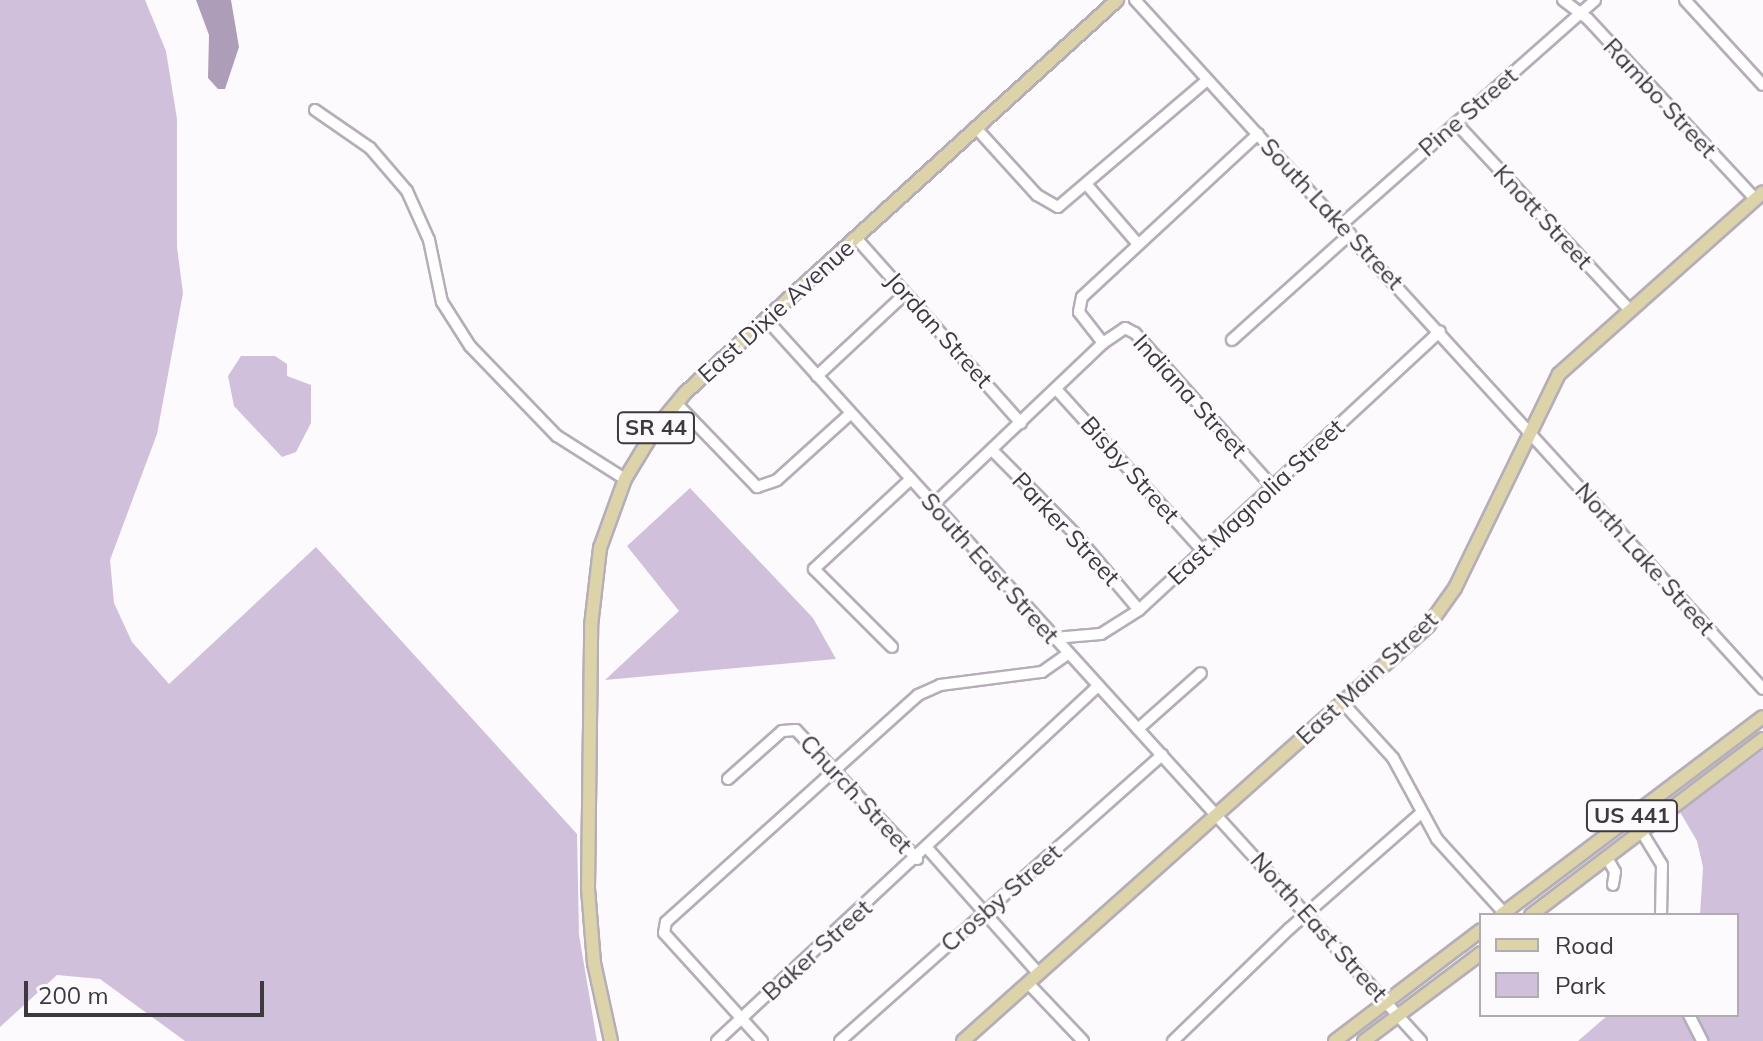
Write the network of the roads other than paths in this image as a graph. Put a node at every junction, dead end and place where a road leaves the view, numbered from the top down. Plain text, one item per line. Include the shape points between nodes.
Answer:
1 (1117, 0) edge
2 (1135, 0) edge
3 (1563, 0) edge
4 (1595, 0) edge
5 (1685, 0) edge
6 (1580, 13) junction
7 (1207, 80) junction
8 (1763, 85) edge
9 (315, 110) dead end
10 (1456, 123) junction
11 (976, 128) junction
12 (1258, 134) junction
13 (1087, 185) junction
14 (1759, 195) edge
15 (1341, 225) junction
16 (1350, 234) junction
17 (856, 238) junction
18 (1137, 243) junction
19 (905, 294) junction
20 (1630, 310) junction
21 (766, 319) junction
22 (1440, 331) junction
23 (1232, 340) dead end
24 (1103, 343) junction
25 (817, 376) junction
26 (1056, 389) junction
27 (676, 403) junction
28 (850, 414) junction
29 (1021, 423) junction
30 (1528, 429) junction
31 (992, 450) junction
32 (625, 479) junction
33 (911, 479) junction
34 (1272, 486) junction
35 (934, 504) junction
36 (1203, 551) junction
37 (1139, 610) junction
38 (1054, 638) junction
39 (892, 647) dead end
40 (1068, 654) junction
41 (1201, 673) dead end
42 (1098, 686) junction
43 (1763, 689) edge
44 (1342, 702) junction
45 (1763, 717) edge
46 (1138, 729) junction
47 (1763, 739) edge
48 (1162, 755) junction
49 (835, 771) junction
50 (728, 779) dead end
51 (1420, 814) junction
52 (1216, 815) junction
53 (1632, 816) junction
54 (1643, 831) junction
55 (928, 849) junction
56 (1607, 858) junction
57 (917, 859) junction
58 (1613, 885) dead end
59 (982, 913) junction
60 (1502, 913) edge
61 (1504, 913) edge
62 (1534, 913) edge
63 (1661, 913) edge
64 (1306, 914) junction
65 (1479, 932) edge
66 (1479, 955) edge
67 (1039, 974) junction
68 (1028, 983) junction
69 (1387, 1001) junction
70 (1400, 1015) junction
71 (1690, 1017) edge
72 (741, 1019) junction
73 (611, 1041) edge
74 (717, 1041) edge
75 (762, 1041) edge
76 (840, 1041) edge
77 (963, 1041) edge
78 (1083, 1041) edge
79 (1173, 1041) edge
80 (1335, 1041) edge
81 (1364, 1041) edge
82 (1421, 1041) edge
83 (1702, 1041) edge

1 - 11 main road, East Dixie Avenue / SR 44
2 - 7 street, South Lake Street
3 - 6 street, Rambo Street
4 - 6 street, Pine Street
5 - 8 street
6 - 10 street, Pine Street
6 - 14 street, Rambo Street
7 - 12 street, South Lake Street
7 - 13 street
9 - 32 street via 370,148 407,191 429,240 442,302 470,346 557,436
10 - 15 street, Pine Street
10 - 20 street, Knott Street
11 - 13 street via 1052,207
11 - 17 main road, East Dixie Avenue / SR 44
12 - 15 street, South Lake Street
12 - 18 street
13 - 18 street
14 - 20 main road, East Main Street
15 - 16 street, South Lake Street
16 - 22 street, South Lake Street
16 - 23 street
17 - 19 street, Jordan Street
17 - 21 main road, East Dixie Avenue / SR 44
18 - 24 street via 1078,303
19 - 25 street
19 - 29 street, Jordan Street
20 - 30 main road, East Main Street via 1559,374
21 - 25 street, South East Street
21 - 27 main road, East Dixie Avenue / SR 44
22 - 30 street, South Lake Street
22 - 34 street, East Magnolia Street
24 - 26 street
24 - 34 street, Indiana Street via 1121,329 1135,333
25 - 28 street, South East Street
26 - 29 street
26 - 36 street, Bisby Street
27 - 28 street via 757,487 777,480
27 - 32 main road, East Dixie Avenue / SR 44
28 - 33 street, South East Street
29 - 31 street
30 - 43 street, North Lake Street
30 - 44 main road, East Main Street via 1443,608
31 - 35 street
31 - 37 street, Parker Street
32 - 73 main road, East Dixie Avenue / SR 44 via 600,548 592,617 588,888 594,963
33 - 35 street, South East Street
33 - 39 street via 814,569
34 - 36 street, East Magnolia Street
35 - 38 street, South East Street
36 - 37 street, East Magnolia Street
37 - 38 street, East Magnolia Street via 1101,634
38 - 40 street, South East Street
40 - 42 street, South East Street
40 - 49 street via 1042,672 964,681 918,695
41 - 46 street
42 - 46 street, South East Street
42 - 55 street
44 - 51 street via 1393,758
44 - 52 main road, East Main Street
45 - 53 main road, US 441
46 - 48 street, South East Street
47 - 54 main road, US 441
48 - 52 street, South East Street
48 - 59 street, Crosby Street
49 - 50 street, Church Street via 788,728
49 - 57 street, Church Street
49 - 72 street via 664,929
51 - 60 street
51 - 64 street
52 - 64 street, North East Street
52 - 67 main road, East Main Street
53 - 54 street
53 - 61 main road, US 441
54 - 56 main road, US 441
54 - 63 street via 1662,865
55 - 57 street, Church Street
55 - 59 street, Church Street
56 - 58 street via 1615,872
56 - 62 main road, US 441
57 - 72 street, Baker Street
59 - 67 street, Church Street
59 - 76 street, Crosby Street
64 - 69 street, North East Street
64 - 79 street
65 - 69 main road
66 - 70 main road
67 - 68 main road, East Main Street
68 - 77 main road, East Main Street
68 - 78 street
69 - 70 street, North East Street
69 - 80 main road
70 - 81 main road
70 - 82 street, North East Street
71 - 83 street
72 - 74 street, Baker Street
72 - 75 street

